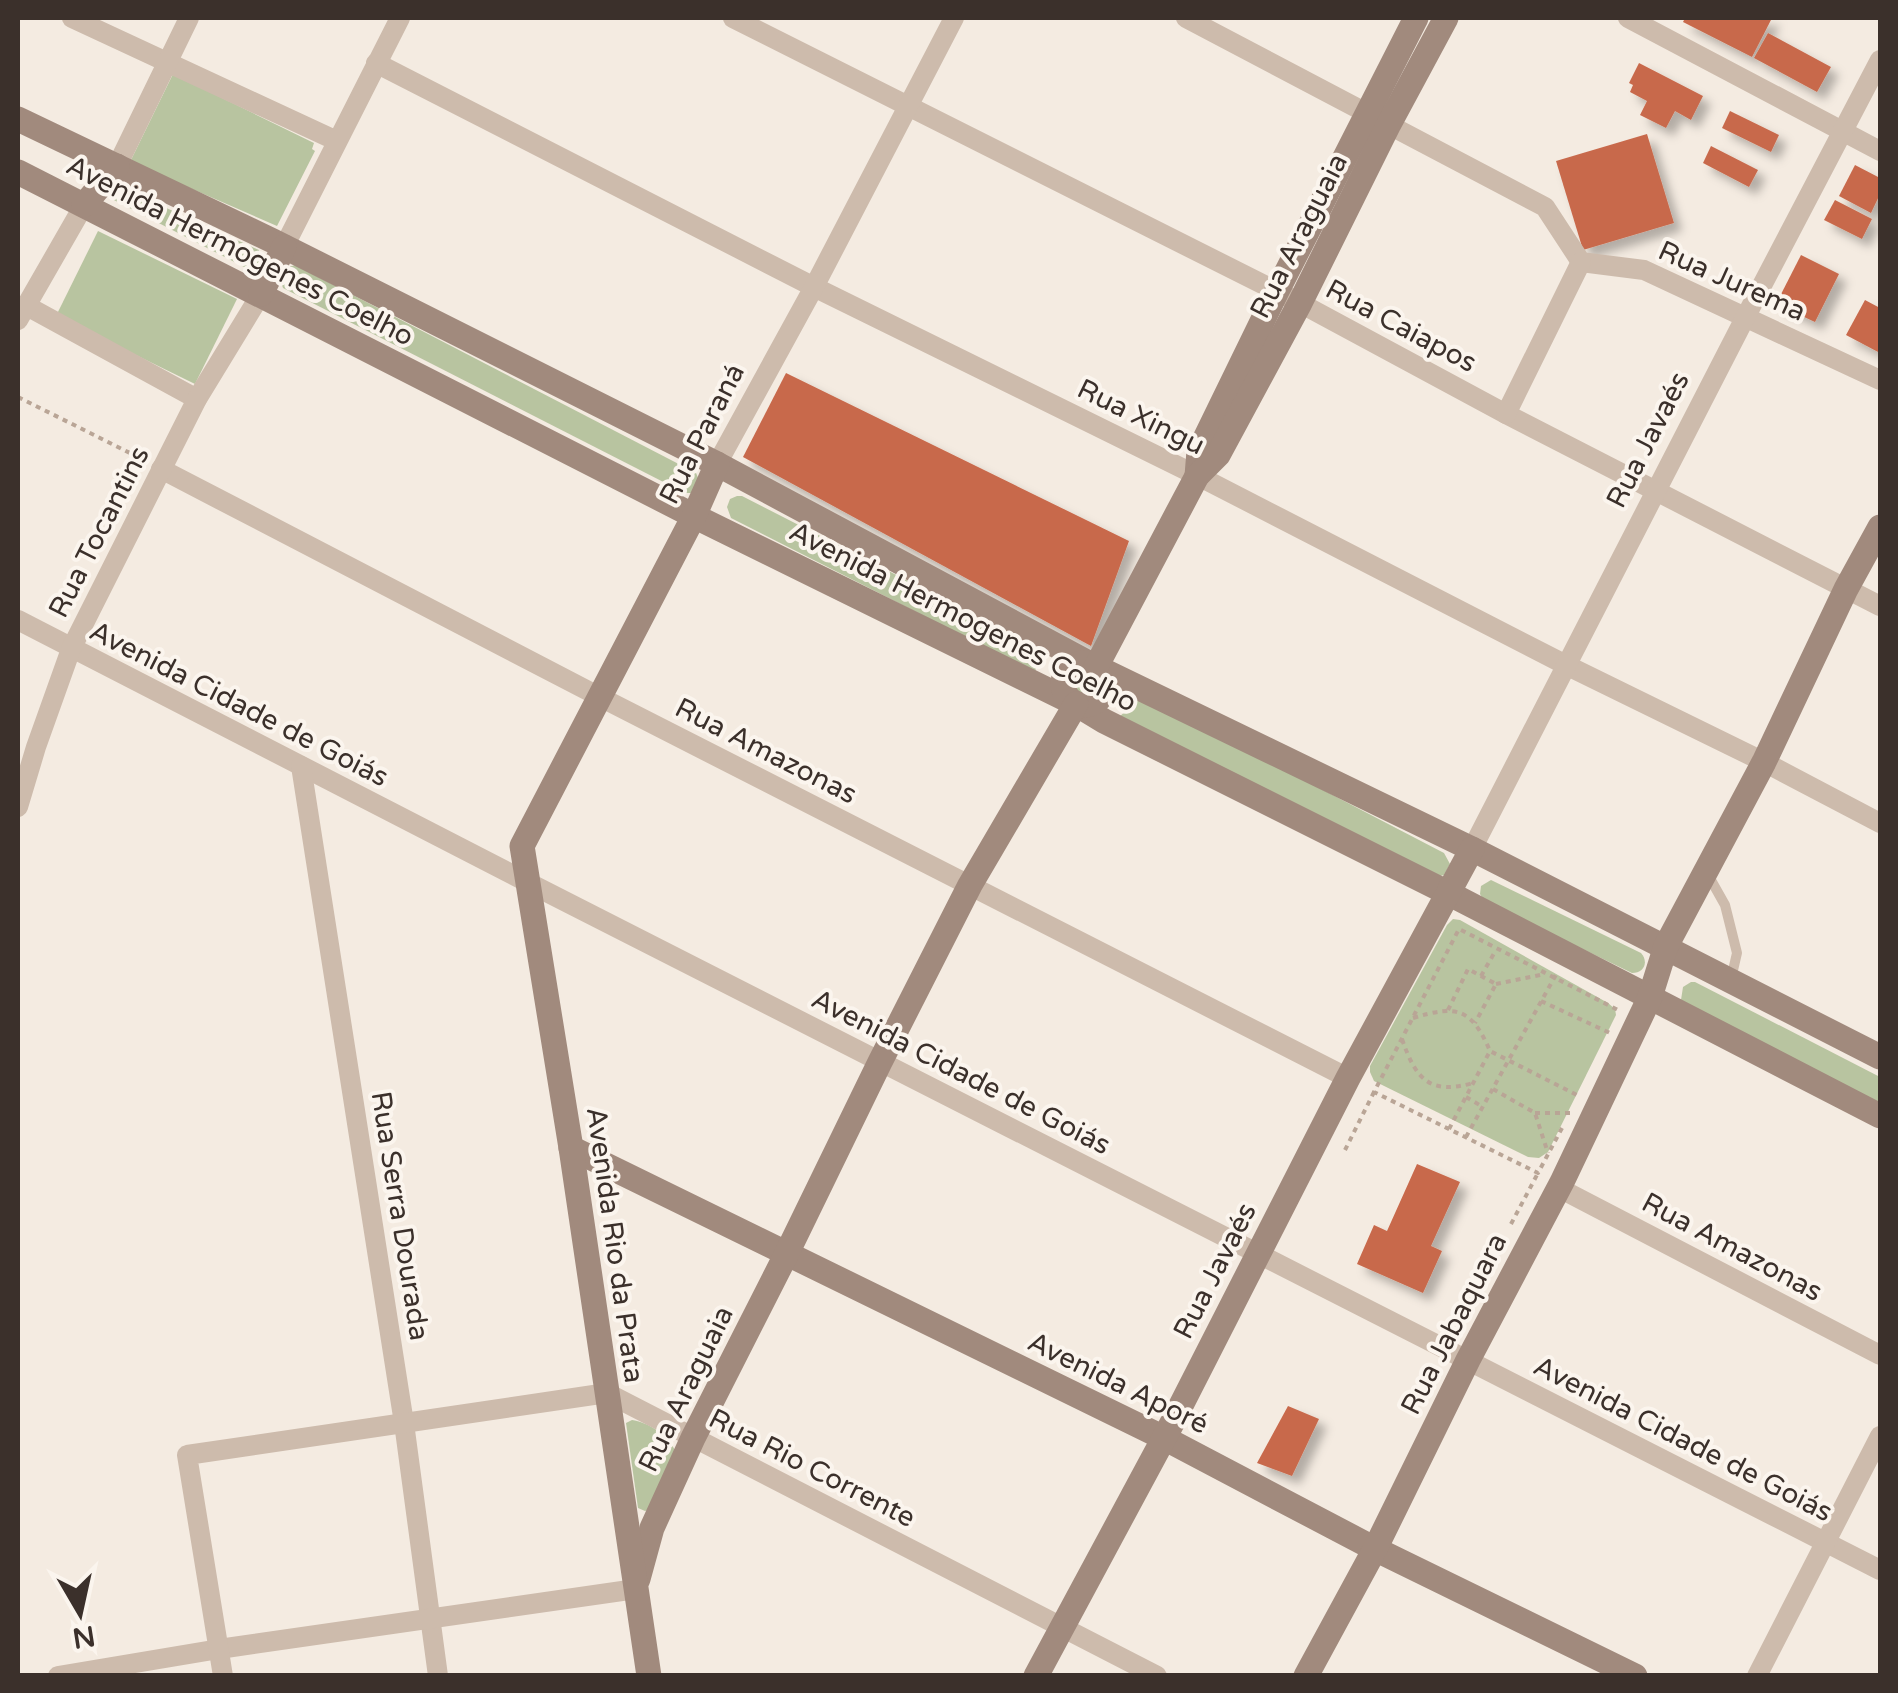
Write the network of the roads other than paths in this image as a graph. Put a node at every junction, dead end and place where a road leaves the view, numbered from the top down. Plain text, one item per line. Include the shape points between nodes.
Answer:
1 (72, 18) edge
2 (190, 18) edge
3 (400, 18) edge
4 (732, 18) edge
5 (954, 18) edge
6 (1186, 18) edge
7 (1416, 18) edge
8 (1446, 18) edge
9 (1628, 18) edge
10 (1880, 60) edge
11 (168, 62) junction
12 (376, 63) junction
13 (907, 107) junction
14 (1378, 118) junction
15 (18, 119) edge
16 (1843, 132) junction
17 (337, 141) junction
18 (1880, 151) edge
19 (117, 166) junction
20 (18, 172) edge
21 (84, 204) junction
22 (284, 246) junction
23 (1581, 262) junction
24 (814, 287) junction
25 (260, 294) junction
26 (1288, 297) junction
27 (21, 312) edge
28 (1746, 316) junction
29 (1880, 380) edge
30 (197, 399) junction
31 (1506, 414) junction
32 (718, 464) junction
33 (161, 469) junction
34 (1197, 476) junction
35 (1655, 491) junction
36 (694, 516) junction
37 (1880, 527) edge
38 (1846, 589) junction
39 (1880, 606) edge
40 (18, 620) edge
41 (71, 648) junction
42 (1566, 666) junction
43 (1096, 667) junction
44 (600, 697) junction
45 (1076, 704) junction
46 (1764, 762) junction
47 (301, 766) junction
48 (18, 808) edge
49 (1880, 823) edge
50 (1472, 850) junction
51 (1706, 871) junction
52 (527, 882) junction
53 (970, 885) junction
54 (1448, 893) junction
55 (1666, 946) junction
56 (1730, 980) junction
57 (1650, 997) junction
58 (1880, 1057) edge
59 (880, 1062) junction
60 (1348, 1078) junction
61 (1880, 1116) edge
62 (572, 1148) junction
63 (1548, 1180) junction
64 (1257, 1253) junction
65 (787, 1254) junction
66 (1880, 1356) edge
67 (1468, 1360) junction
68 (607, 1393) junction
69 (404, 1423) junction
70 (1880, 1436) edge
71 (693, 1438) junction
72 (1164, 1438) junction
73 (1824, 1541) junction
74 (1375, 1549) junction
75 (1880, 1570) edge
76 (636, 1589) junction
77 (430, 1618) junction
78 (1060, 1627) junction
79 (219, 1649) junction
80 (58, 1676) edge
81 (224, 1676) edge
82 (438, 1676) edge
83 (649, 1676) edge
84 (1036, 1676) edge
85 (1157, 1676) edge
86 (1306, 1676) edge
87 (1635, 1676) edge
88 (1757, 1676) edge

1 - 11 street
2 - 11 street
3 - 12 street
4 - 13 street, Rua Caiapos
5 - 13 street, Rua Paraná
6 - 14 street
7 - 14 main road, Rua Araguaia
8 - 14 main road, Rua Araguaia
9 - 16 street
10 - 16 street, Rua Javaés
11 - 17 street
11 - 19 street
12 - 17 street
12 - 24 street, Rua Xingu
13 - 24 street, Rua Paraná
13 - 26 street, Rua Caiapos
14 - 23 street via 1545,207
14 - 26 main road, Rua Araguaia
15 - 19 main road, Avenida Hermogenes Coelho
16 - 18 street
16 - 28 street, Rua Javaés
17 - 22 street
19 - 21 main road
19 - 22 main road, Avenida Hermogenes Coelho
20 - 21 main road, Avenida Hermogenes Coelho
21 - 25 main road, Avenida Hermogenes Coelho
21 - 27 street
22 - 25 main road
22 - 32 main road, Avenida Hermogenes Coelho
23 - 28 street, Rua Jurema via 1644,270
23 - 31 street
24 - 32 street, Rua Paraná
24 - 34 street, Rua Xingu
25 - 30 street, Rua Tocantins
25 - 36 main road, Avenida Hermogenes Coelho
26 - 31 street, Rua Caiapos
26 - 34 main road, Rua Araguaia via 1199,451
27 - 30 street
28 - 29 street, Rua Jurema
28 - 35 street, Rua Javaés
30 - 33 street, Rua Tocantins
31 - 35 street, Rua Caiapos
32 - 36 main road, Rua Paraná
32 - 43 main road, Avenida Hermogenes Coelho
33 - 41 street, Rua Tocantins
33 - 44 street, Rua Amazonas
34 - 42 street, Rua Xingu
34 - 43 main road, Rua Araguaia
35 - 38 street, Rua Caiapos
35 - 42 street, Rua Javaés
36 - 44 main road, Rua Paraná
36 - 45 main road, Avenida Hermogenes Coelho
37 - 38 main road
38 - 39 street, Rua Caiapos
38 - 46 main road
40 - 41 street, Avenida Cidade de Goiás
41 - 47 street, Avenida Cidade de Goiás
41 - 48 street, Rua Tocantins
42 - 46 street, Rua Xingu
42 - 50 street, Rua Javaés
43 - 45 main road via 1083,663 1066,672 1062,686
43 - 50 main road, Avenida Hermogenes Coelho
44 - 52 main road, Rua Paraná via 522,846
44 - 53 street, Rua Amazonas
45 - 53 main road, Rua Araguaia
45 - 54 main road, Avenida Hermogenes Coelho
46 - 49 street, Rua Xingu
46 - 51 main road
47 - 52 street, Avenida Cidade de Goiás
47 - 69 street, Rua Serra Dourada
50 - 54 main road, Rua Javaés
50 - 55 main road, Avenida Hermogenes Coelho
51 - 55 main road
51 - 56 lane via 1725,905 1737,953
52 - 59 street, Avenida Cidade de Goiás
52 - 62 main road, Avenida Rio da Prata
53 - 59 main road, Rua Araguaia
53 - 60 street, Rua Amazonas
54 - 57 main road, Avenida Hermogenes Coelho
54 - 60 main road, Rua Javaés
55 - 56 main road, Avenida Hermogenes Coelho
55 - 57 main road, Rua Jabaquara
56 - 58 main road, Avenida Hermogenes Coelho
57 - 61 main road, Avenida Hermogenes Coelho
57 - 63 main road, Rua Jabaquara
59 - 64 street, Avenida Cidade de Goiás
59 - 65 main road, Rua Araguaia
60 - 64 main road, Rua Javaés
62 - 65 main road, Avenida Aporé
62 - 68 main road, Avenida Rio da Prata
63 - 66 street, Rua Amazonas
63 - 67 main road, Rua Jabaquara
64 - 67 street, Avenida Cidade de Goiás
64 - 72 main road, Rua Javaés
65 - 71 main road, Rua Araguaia
65 - 72 main road, Avenida Aporé
67 - 73 street, Avenida Cidade de Goiás
67 - 74 main road, Rua Jabaquara
68 - 69 street
68 - 71 street, Rua Rio Corrente
68 - 76 main road, Avenida Rio da Prata
69 - 77 street, Rua Serra Dourada
69 - 79 street via 186,1455
70 - 73 street
71 - 76 main road, Rua Araguaia via 652,1528
71 - 78 street, Rua Rio Corrente
72 - 74 main road, Avenida Aporé
72 - 78 main road, Rua Javaés
73 - 75 street, Avenida Cidade de Goiás
73 - 88 street
74 - 86 main road, Rua Jabaquara
74 - 87 main road, Avenida Aporé
76 - 77 street
76 - 83 main road, Avenida Rio da Prata
77 - 79 street
77 - 82 street, Rua Serra Dourada
78 - 84 main road, Rua Javaés
78 - 85 street, Rua Rio Corrente
79 - 80 street
79 - 81 street

